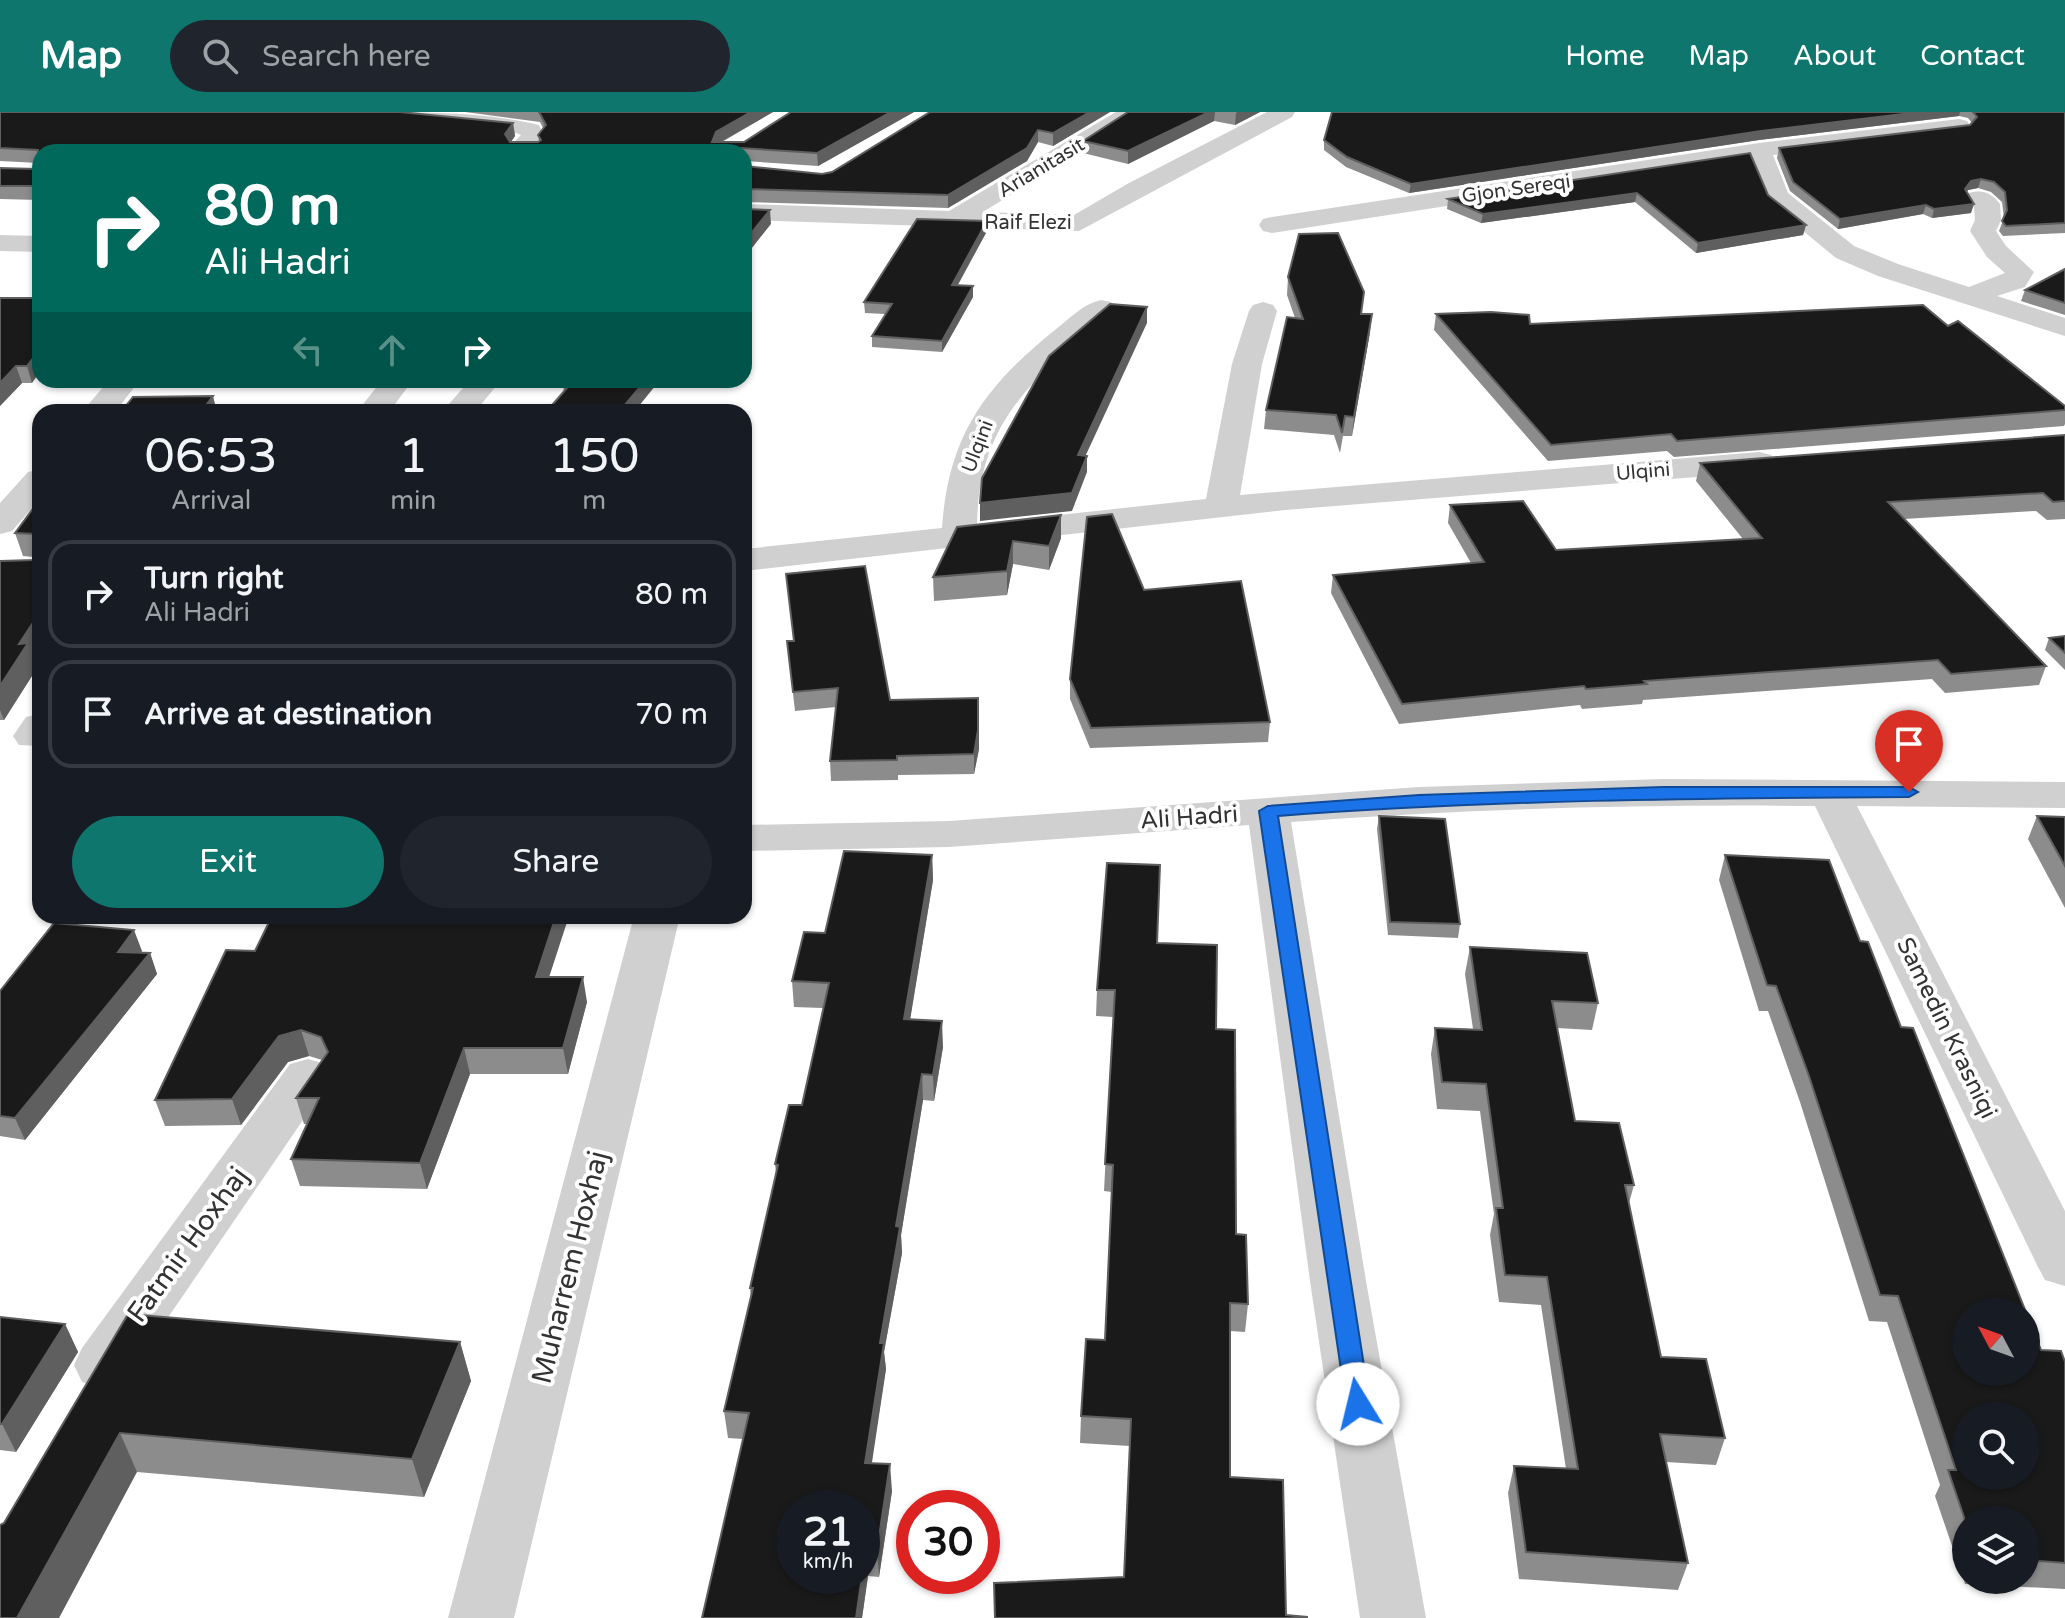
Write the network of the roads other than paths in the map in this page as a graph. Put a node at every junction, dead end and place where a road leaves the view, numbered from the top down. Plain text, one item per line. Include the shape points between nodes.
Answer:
1 (380, 112) edge
2 (1132, 112) edge
3 (1284, 112) edge
4 (1959, 126) edge
5 (524, 144) edge
6 (1759, 150) junction
7 (1978, 198) edge
8 (752, 212) edge
9 (950, 221) junction
10 (1272, 225) dead end
11 (0, 243) edge
12 (32, 244) edge
13 (1969, 296) junction
14 (1101, 308) edge
15 (1263, 311) dead end
16 (2065, 327) edge
17 (118, 388) edge
18 (392, 388) edge
19 (479, 388) edge
20 (105, 404) edge
21 (379, 404) edge
22 (465, 404) edge
23 (1791, 460) edge
24 (32, 488) edge
25 (1221, 508) junction
26 (0, 524) edge
27 (959, 536) junction
28 (752, 559) edge
29 (1829, 792) junction
30 (2065, 795) edge
31 (1268, 811) junction
32 (752, 838) edge
33 (655, 924) edge
34 (308, 1076) edge
35 (2065, 1265) edge
36 (78, 1408) edge
37 (481, 1618) edge
38 (1393, 1618) edge

1 - 5 street via 519,126 531,130 533,137
2 - 9 street, Arianitasit
3 - 9 street, Raif Elezi via 1079,223
4 - 6 street, Gjon Sereqi
6 - 10 street, Gjon Sereqi
6 - 13 street via 1777,197 1845,252
7 - 13 street via 1987,204 1983,231 2020,272 2015,281
8 - 9 street, Raif Elezi
11 - 12 street
13 - 16 street
14 - 27 street, Ulqini via 1004,391 981,425 963,483
15 - 25 street via 1247,364
17 - 20 street
18 - 21 street
19 - 22 street
23 - 25 street, Ulqini
24 - 26 street
25 - 27 street, Ulqini
27 - 28 street, Ulqini
29 - 30 street, Ali Hadri
29 - 31 street, Ali Hadri via 1663,792
29 - 35 street, Samedin Krasniqi
31 - 32 street, Ali Hadri via 949,834
31 - 38 street
33 - 37 street, Muharrem Hoxhaj
34 - 36 street, Fatmir Hoxhaj via 117,1342

